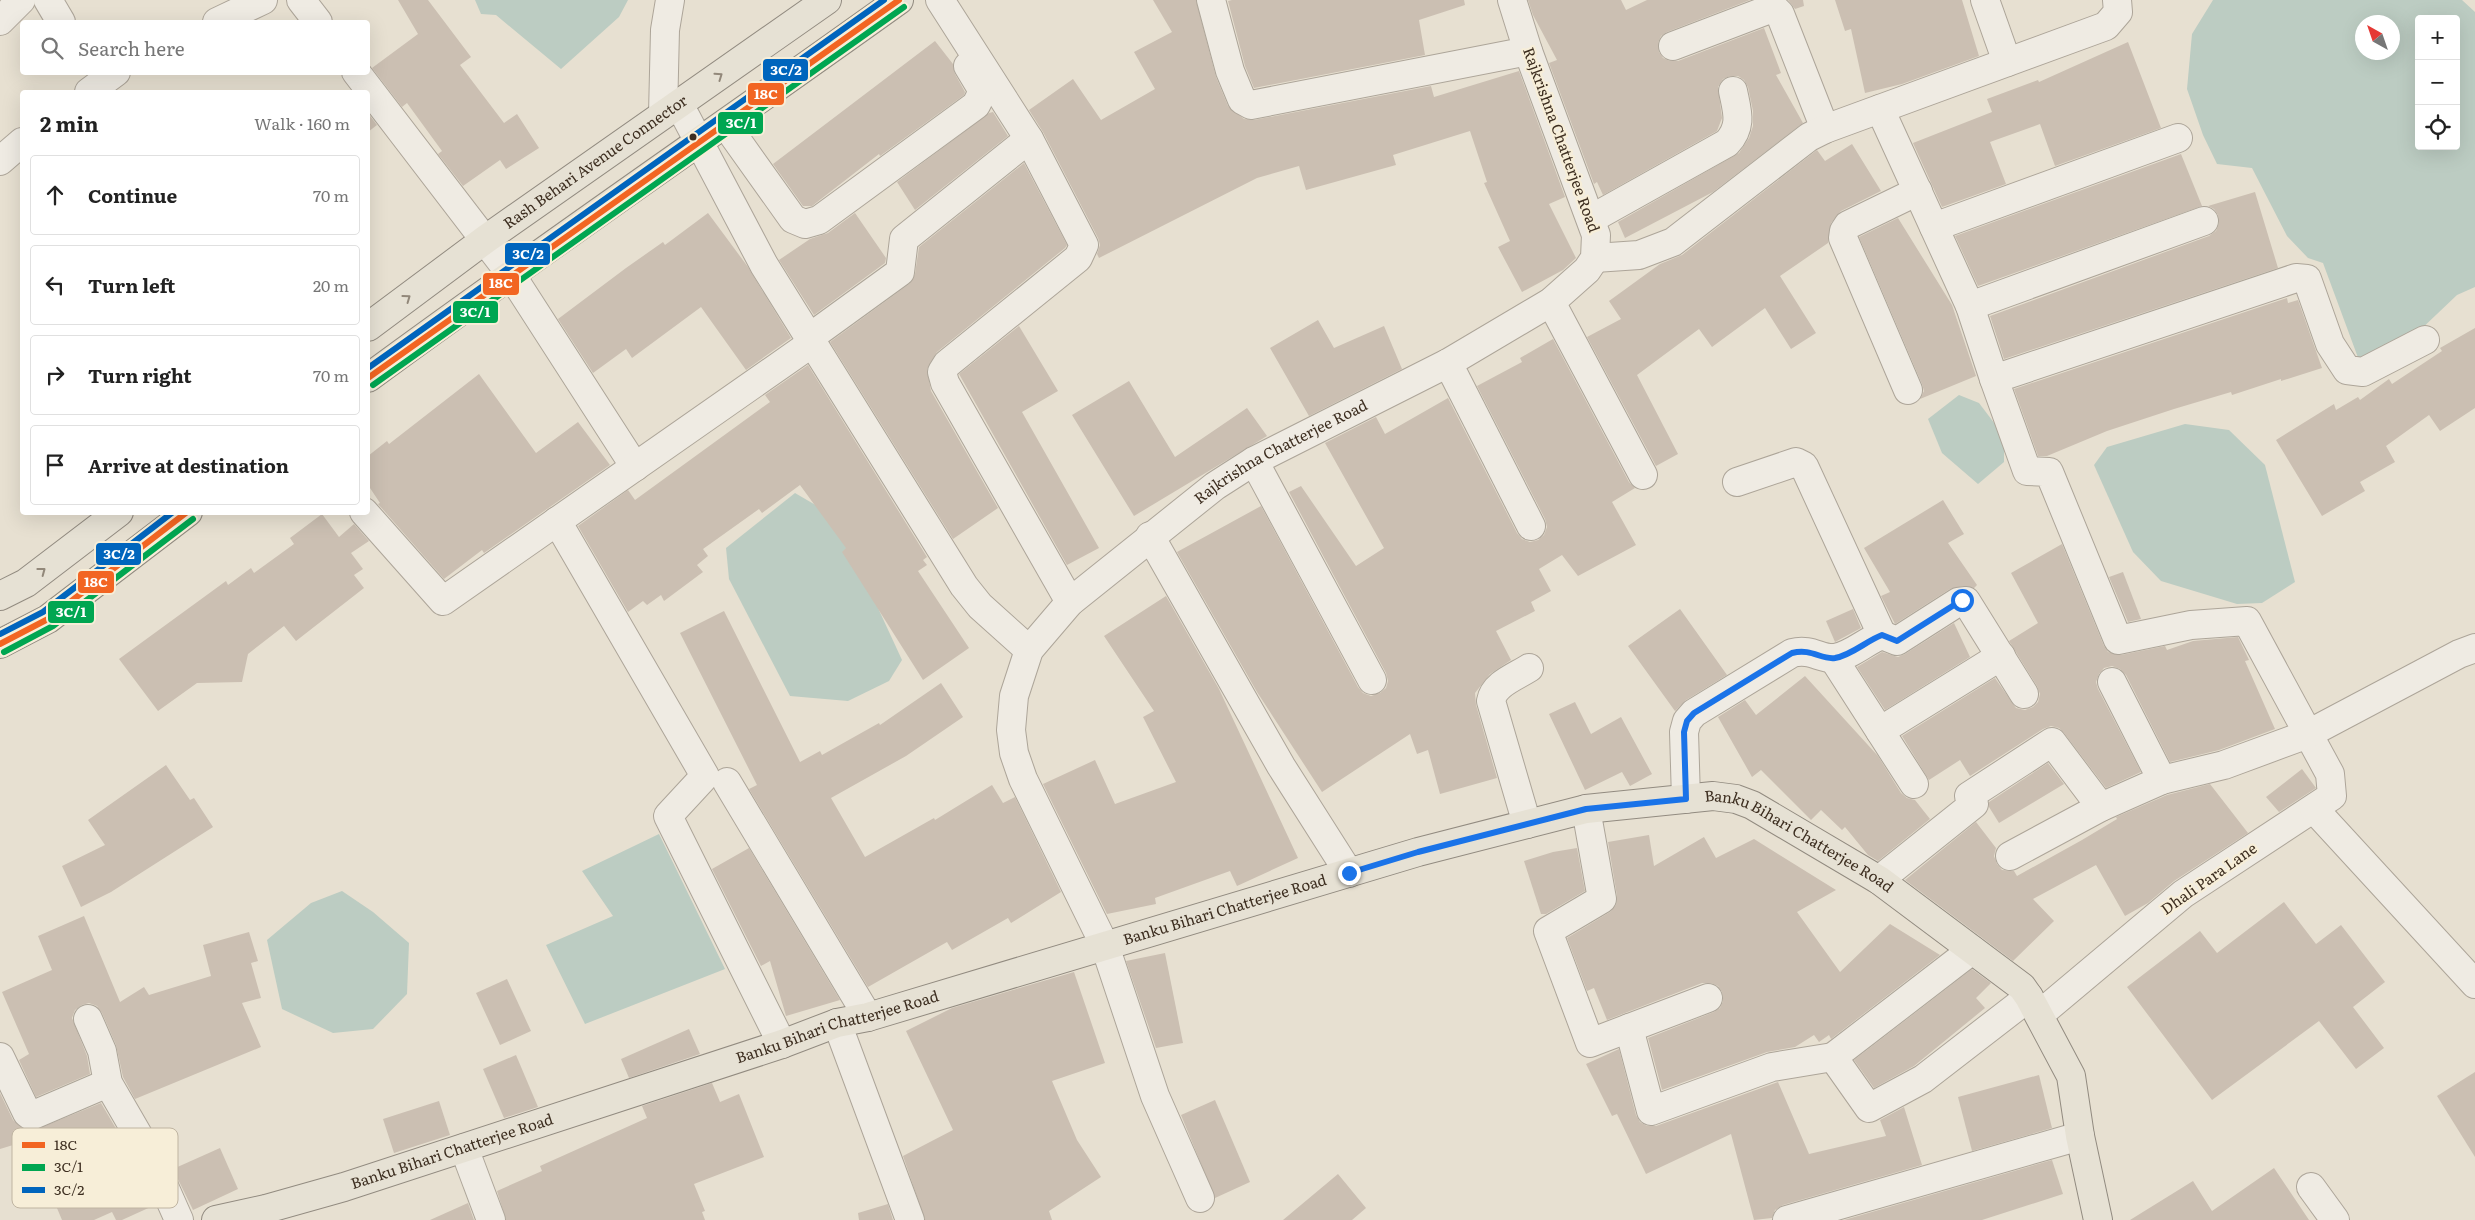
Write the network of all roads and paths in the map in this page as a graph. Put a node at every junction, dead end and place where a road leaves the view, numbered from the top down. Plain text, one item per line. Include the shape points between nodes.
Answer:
1 (21, 0) edge
2 (48, 0) edge
3 (264, 0) edge
4 (301, 0) edge
5 (670, 0) edge
6 (826, 0) edge
7 (899, 0) edge
8 (919, 0) edge
9 (940, 0) edge
10 (1211, 0) edge
11 (1512, 0) edge
12 (1986, 0) edge
13 (2117, 0) edge
14 (59, 20) edge
15 (221, 20) edge
16 (316, 20) edge
17 (0, 21) edge
18 (1673, 46) dead end
19 (1528, 51) junction
20 (2007, 62) junction
21 (358, 75) edge
22 (1733, 91) dead end
23 (671, 109) junction
24 (1880, 109) junction
25 (726, 125) junction
26 (1825, 129) junction
27 (2178, 138) dead end
28 (1029, 139) junction
29 (700, 143) junction
30 (20, 144) edge
31 (0, 160) edge
32 (1918, 191) junction
33 (1591, 219) junction
34 (2204, 221) dead end
35 (1934, 227) junction
36 (486, 239) junction
37 (1595, 258) junction
38 (510, 273) junction
39 (1551, 302) junction
40 (1970, 306) junction
41 (370, 325) edge
42 (2425, 340) dead end
43 (810, 341) junction
44 (1448, 363) junction
45 (370, 377) edge
46 (1994, 379) junction
47 (1908, 390) dead end
48 (1254, 462) junction
49 (635, 467) junction
50 (1643, 475) dead end
51 (1737, 482) dead end
52 (115, 515) edge
53 (184, 515) edge
54 (367, 515) edge
55 (557, 522) junction
56 (1531, 526) dead end
57 (1150, 536) junction
58 (0, 596) edge
59 (1070, 602) junction
60 (1882, 635) junction
61 (0, 644) edge
62 (2475, 648) edge
63 (1029, 650) junction
64 (2000, 656) junction
65 (1832, 658) junction
66 (1529, 668) dead end
67 (1372, 680) dead end
68 (2112, 682) dead end
69 (2024, 694) dead end
70 (1880, 731) junction
71 (2308, 734) junction
72 (2162, 780) junction
73 (727, 782) dead end
74 (1914, 784) dead end
75 (1686, 799) junction
76 (2101, 807) junction
77 (2314, 808) junction
78 (1586, 809) junction
79 (1527, 824) junction
80 (2010, 856) dead end
81 (1349, 873) junction
82 (1879, 880) junction
83 (1105, 946) junction
84 (1972, 950) junction
85 (2475, 984) edge
86 (1708, 998) dead end
87 (2035, 1005) junction
88 (868, 1017) junction
89 (88, 1020) dead end
90 (837, 1023) junction
91 (1629, 1028) junction
92 (782, 1044) junction
93 (0, 1057) edge
94 (1833, 1057) junction
95 (108, 1083) junction
96 (134, 1128) edge
97 (2080, 1136) junction
98 (464, 1148) junction
99 (2311, 1187) dead end
100 (1200, 1198) dead end
101 (174, 1208) edge
102 (179, 1220) edge
103 (216, 1220) edge
104 (491, 1220) edge
105 (910, 1220) edge
106 (1787, 1220) edge
107 (2098, 1220) edge
108 (2335, 1220) edge

1 - 17 street
2 - 14 street
3 - 15 street
4 - 16 street
5 - 23 street via 666,30
23 -> 6 main road, Rash Behari Avenue Connector
7 - 25 main road
8 - 25 street via 983,91 976,105 819,220 806,224 793,219
9 - 28 street
10 - 19 street via 1230,71 1242,100 1251,105
11 - 19 street, Rajkrishna Chatterjee Road
12 - 20 street
13 - 20 street via 2118,12 2106,26
18 - 26 street via 1770,9 1776,10
19 - 33 street, Rajkrishna Chatterjee Road
20 - 24 street
21 - 36 street
22 - 33 street via 1739,120 1727,143
23 - 29 street
23 - 36 main road, Rash Behari Avenue Connector
24 - 26 street
24 - 32 street
25 - 29 main road
26 - 37 street via 1673,242 1639,255
27 - 35 street
28 - 43 street via 904,239 900,272
28 - 59 street via 1084,245 1082,251 1078,258 947,364 942,372 945,383
29 - 38 main road
29 - 43 street via 764,265
30 - 31 street
32 - 35 street
32 - 47 street via 1848,225 1843,238
33 - 37 street, Rajkrishna Chatterjee Road via 1596,235
34 - 40 street
35 - 40 street
36 - 38 street
41 -> 36 main road, Rash Behari Avenue Connector
37 - 39 street, Rajkrishna Chatterjee Road via 1587,270
38 - 45 main road
38 - 49 street
39 - 44 street, Rajkrishna Chatterjee Road
39 - 50 street
40 - 46 street
42 - 46 street via 2363,372 2347,370 2330,344 2307,279 2296,278
43 - 49 street
43 - 63 street via 964,586 980,606
44 - 48 street, Rajkrishna Chatterjee Road
44 - 56 street
46 - 71 street via 2027,471 2049,472 2118,640 2190,625 2247,621
48 - 57 street, Rajkrishna Chatterjee Road via 1215,486
48 - 67 street
49 - 55 street
51 - 60 street via 1796,462 1804,466
58 -> 52 main road via 26,583
53 - 61 main road via 48,619
54 - 55 street via 443,601
55 - 92 street via 705,776 668,816
57 - 59 street, Rajkrishna Chatterjee Road
57 - 81 street via 1281,766
59 - 63 street, Rajkrishna Chatterjee Road
60 - 64 street via 1894,641 1901,640 1958,602 1966,601
60 - 65 street
62 - 71 street
63 - 83 street, Rajkrishna Chatterjee Road via 1014,696 1011,730 1014,754 1023,780
64 - 69 street
64 - 70 street
65 - 70 street
65 - 75 street via 1810,651 1792,653 1694,713 1684,732
66 - 79 street via 1498,687 1491,701
68 - 72 street
70 - 74 street
71 - 72 street via 2224,765
71 - 77 street, Dhali Para Lane via 2330,774 2332,796
72 - 76 street
73 - 88 street
75 - 78 main road, Banku Bihari Chatterjee Road
75 - 82 main road, Banku Bihari Chatterjee Road via 1713,796 1736,799
76 - 80 street
76 - 82 street via 2052,742 1969,796 1974,804
77 - 85 street
77 - 87 street, Dhali Para Lane via 2183,894
78 - 79 main road, Banku Bihari Chatterjee Road
78 - 91 street via 1602,899 1548,931 1590,1043
79 - 81 main road, Banku Bihari Chatterjee Road
81 - 83 main road, Banku Bihari Chatterjee Road
82 - 84 main road, Banku Bihari Chatterjee Road
83 - 88 main road, Banku Bihari Chatterjee Road
83 - 100 street, Rajkrishna Chatterjee Road via 1154,1096
84 - 87 main road, Banku Bihari Chatterjee Road via 2022,987
84 - 94 street
86 - 91 street
87 - 94 street, Dhali Para Lane via 1923,1079 1869,1108
87 - 97 main road, Banku Bihari Chatterjee Road via 2071,1076
88 - 90 main road, Banku Bihari Chatterjee Road
89 - 95 street via 102,1051
90 - 92 main road, Banku Bihari Chatterjee Road
90 - 105 street
91 - 94 street via 1651,1111 1772,1068
92 - 98 main road, Banku Bihari Chatterjee Road
93 - 95 street via 31,1116
95 - 96 street
97 - 106 street
97 - 107 main road, Banku Bihari Chatterjee Road
98 - 103 main road, Banku Bihari Chatterjee Road via 266,1210
98 - 104 street
99 - 108 street
101 - 102 street

